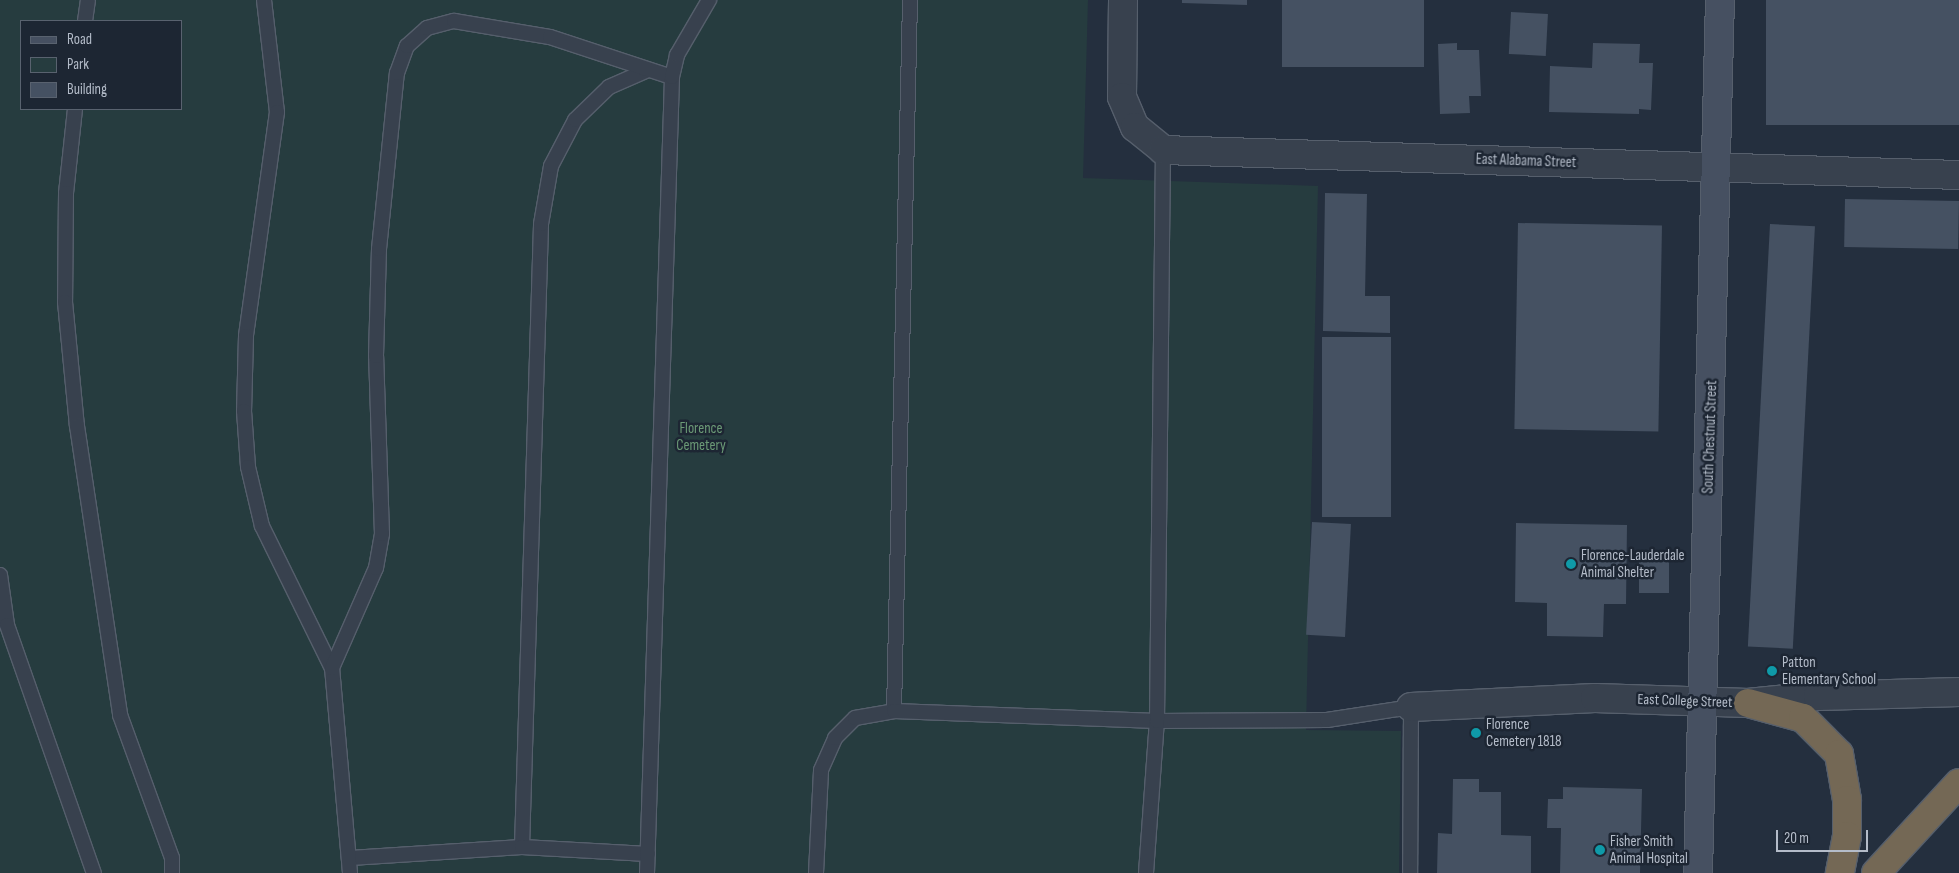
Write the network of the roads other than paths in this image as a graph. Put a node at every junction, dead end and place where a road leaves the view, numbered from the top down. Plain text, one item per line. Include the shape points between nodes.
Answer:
1 (88, 0) edge
2 (264, 0) edge
3 (709, 0) edge
4 (910, 0) edge
5 (1123, 0) edge
6 (1720, 0) edge
7 (85, 20) edge
8 (648, 70) junction
9 (672, 77) junction
10 (76, 110) edge
11 (1163, 150) junction
12 (1718, 167) junction
13 (1959, 174) edge
14 (0, 575) edge
15 (332, 668) junction
16 (1959, 692) edge
17 (1703, 700) junction
18 (1748, 703) junction
19 (1411, 707) junction
20 (894, 711) junction
21 (1156, 721) junction
22 (1959, 783) edge
23 (522, 848) junction
24 (648, 854) junction
25 (350, 858) junction
26 (94, 873) edge
27 (172, 873) edge
28 (350, 873) edge
29 (647, 873) edge
30 (816, 873) edge
31 (1146, 873) edge
32 (1410, 873) edge
33 (1698, 873) edge
34 (1840, 873) edge
35 (1876, 873) edge

1 - 7 lane
2 - 15 lane via 277,112 246,336 244,411 248,467 262,526
3 - 9 lane via 677,55
4 - 20 lane
5 - 11 street via 1122,97 1135,126
6 - 12 street, South Chestnut Street
8 - 9 lane
8 - 15 lane via 550,37 454,21 427,28 407,46 397,73 379,249 376,356 382,534 376,568
8 - 23 lane via 609,87 575,120 551,166 540,224
9 - 24 lane
10 - 27 lane via 66,193 65,302 77,426 120,715 172,858
11 - 12 street, East Alabama Street
11 - 21 lane
12 - 13 street, East Alabama Street
12 - 17 street, South Chestnut Street
14 - 26 lane via 8,625
15 - 25 lane
16 - 18 street, East College Street via 1818,696
17 - 18 street, East College Street
17 - 19 street, East College Street via 1596,698
17 - 33 street, South Chestnut Street
18 - 34 highway via 1803,718 1839,754 1848,800 1847,836
19 - 21 lane via 1328,720
19 - 32 lane
20 - 21 lane
20 - 30 lane via 855,718 835,738 821,770
21 - 31 lane
22 - 35 highway
23 - 24 lane
23 - 25 lane
24 - 29 lane
25 - 28 lane

